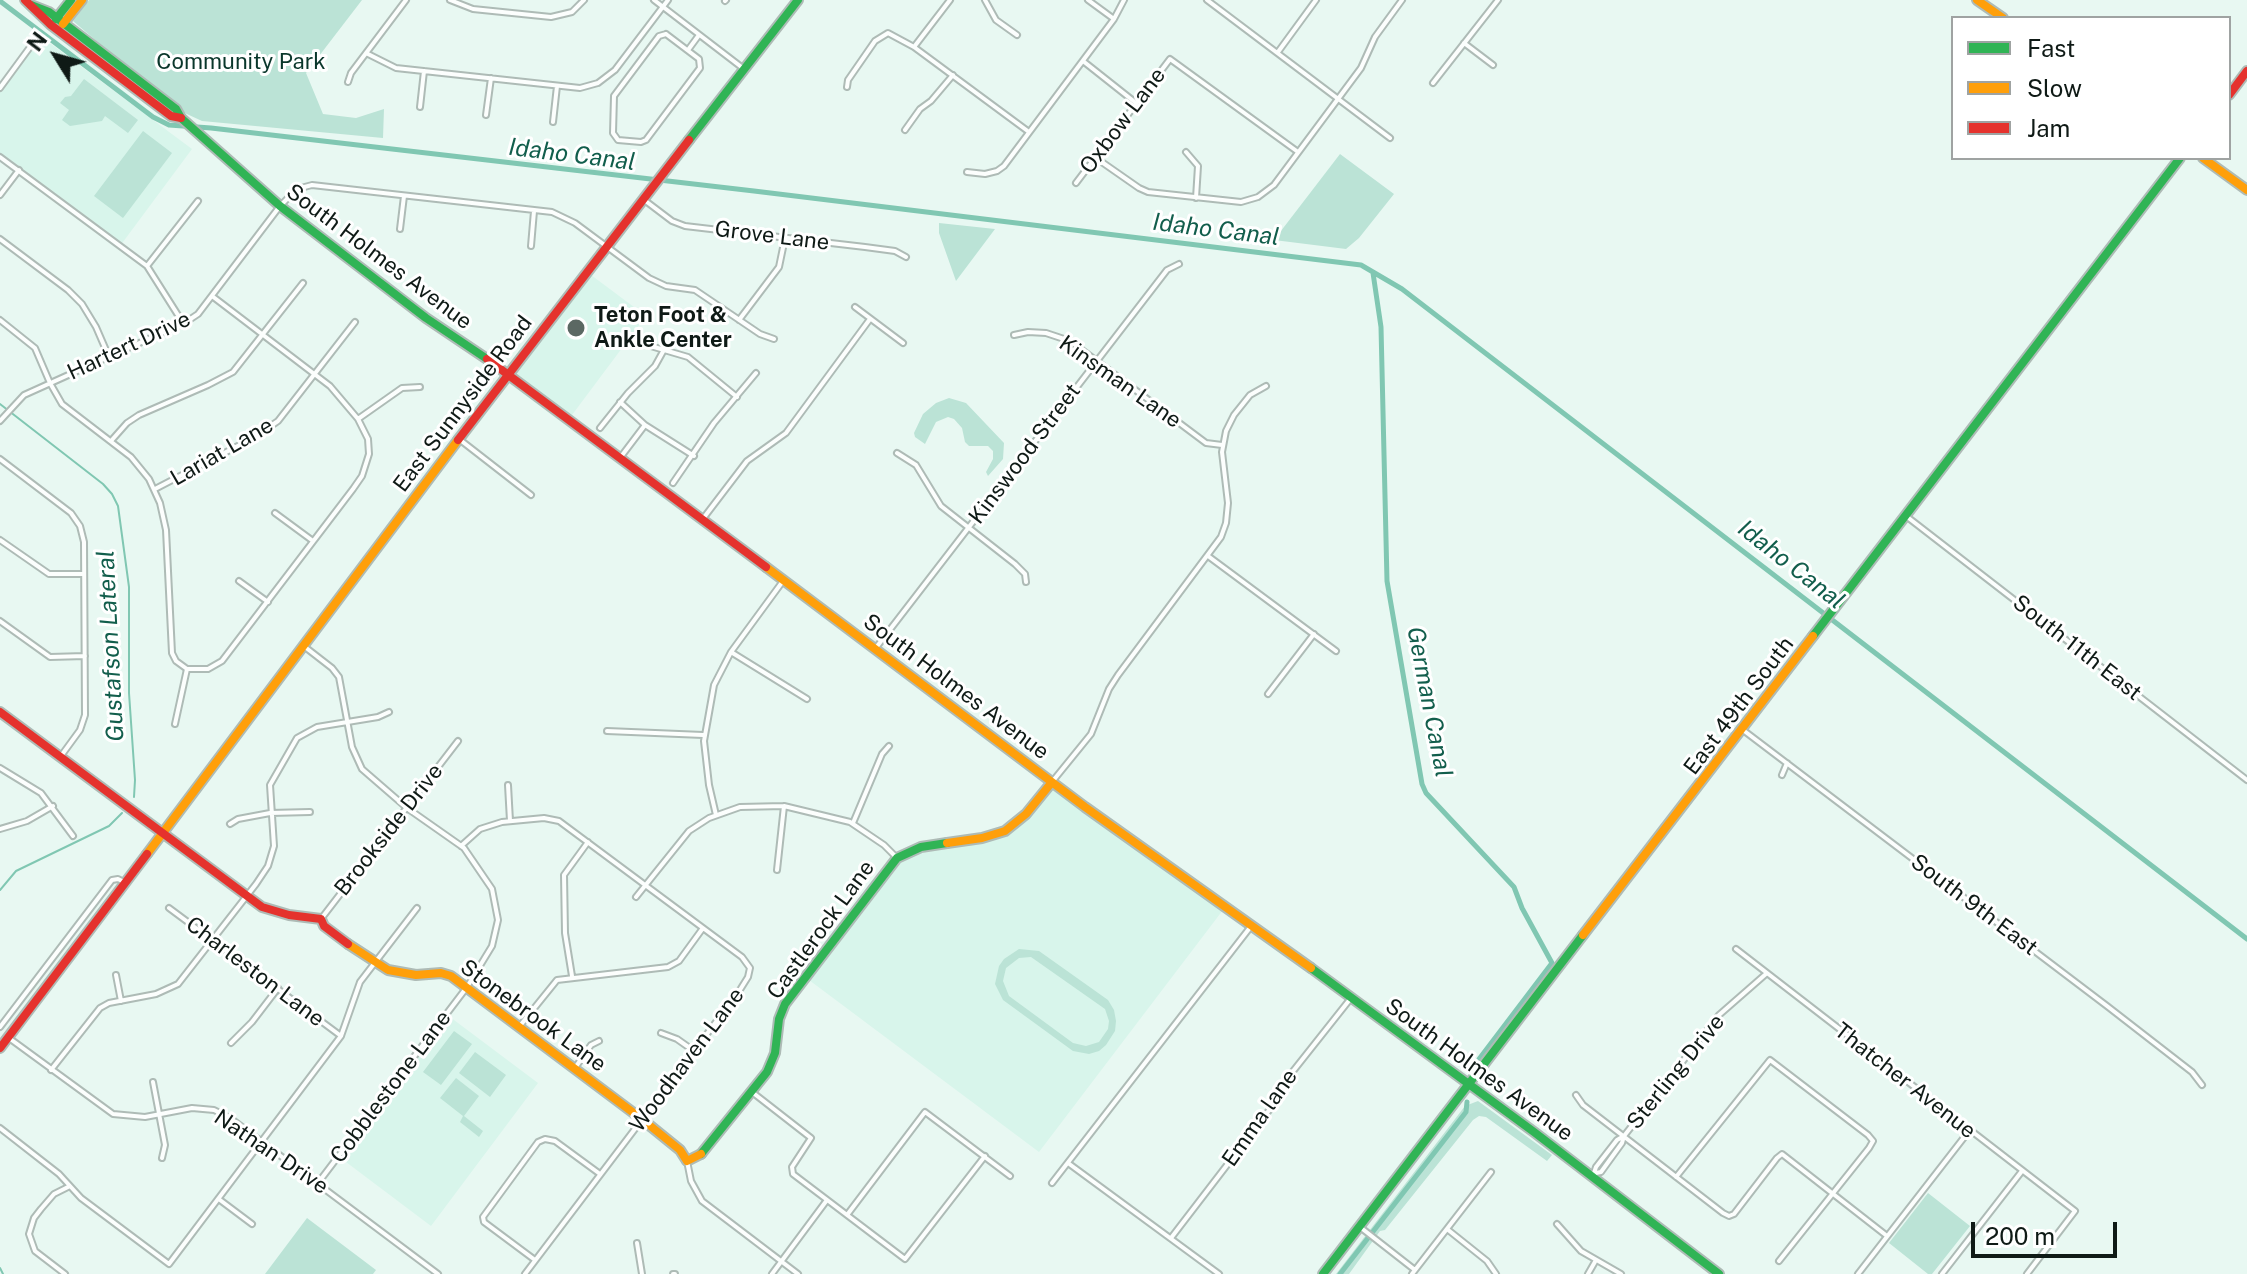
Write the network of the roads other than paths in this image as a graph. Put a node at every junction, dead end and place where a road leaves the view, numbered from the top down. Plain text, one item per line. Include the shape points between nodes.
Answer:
1 (71, 0) edge
2 (82, 0) edge
3 (406, 0) edge
4 (450, 0) edge
5 (584, 0) edge
6 (654, 0) edge
7 (668, 0) edge
8 (798, 0) edge
9 (950, 0) edge
10 (985, 0) edge
11 (1088, 0) edge
12 (1124, 0) edge
13 (1207, 0) edge
14 (1316, 0) edge
15 (1402, 0) edge
16 (1498, 0) edge
17 (1977, 0) edge
18 (28, 2) edge
19 (663, 7) junction
20 (2000, 16) edge
21 (1114, 19) junction
22 (58, 24) junction
23 (699, 35) junction
24 (1017, 35) dead end
25 (33, 43) dead end
26 (1464, 43) junction
27 (914, 47) junction
28 (688, 50) junction
29 (1278, 52) junction
30 (366, 53) junction
31 (1083, 61) junction
32 (1493, 65) dead end
33 (744, 69) junction
34 (424, 71) junction
35 (2247, 71) edge
36 (953, 75) junction
37 (491, 78) junction
38 (348, 82) dead end
39 (1433, 83) dead end
40 (557, 86) junction
41 (847, 87) dead end
42 (0, 88) edge
43 (2231, 92) edge
44 (1338, 99) junction
45 (1136, 103) junction
46 (420, 107) dead end
47 (486, 115) dead end
48 (553, 122) dead end
49 (905, 130) dead end
50 (1029, 132) junction
51 (1390, 138) dead end
52 (1186, 152) dead end
53 (1298, 152) junction
54 (0, 157) edge
55 (1096, 158) junction
56 (2178, 160) edge
57 (2206, 160) edge
58 (19, 170) junction
59 (967, 172) dead end
60 (1076, 183) dead end
61 (2247, 190) edge
62 (0, 195) edge
63 (404, 195) junction
64 (1196, 198) junction
65 (643, 199) junction
66 (198, 201) dead end
67 (280, 206) junction
68 (534, 211) junction
69 (400, 229) dead end
70 (785, 238) junction
71 (0, 239) edge
72 (531, 246) dead end
73 (607, 247) junction
74 (906, 257) dead end
75 (1179, 264) dead end
76 (147, 266) junction
77 (303, 283) dead end
78 (212, 296) junction
79 (855, 307) dead end
80 (870, 319) junction
81 (0, 320) edge
82 (739, 320) junction
83 (355, 322) dead end
84 (183, 323) junction
85 (264, 334) junction
86 (1014, 335) dead end
87 (774, 339) dead end
88 (637, 342) dead end
89 (903, 343) dead end
90 (665, 348) junction
91 (109, 357) junction
92 (1097, 361) junction
93 (508, 373) junction
94 (756, 373) dead end
95 (317, 374) junction
96 (50, 383) junction
97 (1266, 386) dead end
98 (420, 387) dead end
99 (737, 397) junction
100 (620, 402) junction
101 (358, 419) junction
102 (0, 421) edge
103 (645, 425) junction
104 (600, 428) dead end
105 (459, 439) junction
106 (111, 441) junction
107 (1222, 445) junction
108 (897, 453) dead end
109 (694, 456) junction
110 (620, 458) junction
111 (0, 459) edge
112 (673, 483) dead end
113 (154, 490) junction
114 (531, 495) dead end
115 (275, 513) dead end
116 (1906, 516) junction
117 (702, 520) junction
118 (968, 529) junction
119 (0, 540) edge
120 (313, 541) junction
121 (1208, 556) junction
122 (83, 574) junction
123 (783, 580) junction
124 (239, 581) dead end
125 (1026, 582) dead end
126 (268, 602) junction
127 (0, 621) edge
128 (1314, 634) junction
129 (305, 647) junction
130 (875, 649) junction
131 (1336, 651) dead end
132 (731, 652) junction
133 (85, 656) junction
134 (185, 668) junction
135 (1268, 694) dead end
136 (807, 699) dead end
137 (0, 712) edge
138 (389, 712) dead end
139 (349, 722) junction
140 (175, 724) dead end
141 (1743, 730) junction
142 (607, 731) dead end
143 (703, 735) junction
144 (458, 741) dead end
145 (889, 746) dead end
146 (61, 756) junction
147 (1787, 763) junction
148 (0, 768) edge
149 (1782, 775) dead end
150 (2247, 780) edge
151 (1052, 782) junction
152 (508, 785) dead end
153 (53, 806) junction
154 (784, 806) junction
155 (407, 808) junction
156 (310, 812) dead end
157 (270, 813) junction
158 (716, 815) junction
159 (510, 821) junction
160 (853, 823) junction
161 (230, 824) dead end
162 (0, 829) edge
163 (163, 833) junction
164 (73, 836) dead end
165 (588, 842) junction
166 (461, 846) junction
167 (897, 858) junction
168 (777, 870) dead end
169 (126, 883) junction
170 (646, 884) junction
171 (246, 896) junction
172 (636, 897) dead end
173 (169, 908) dead end
174 (417, 908) dead end
175 (321, 919) junction
176 (1252, 925) junction
177 (703, 927) junction
178 (213, 939) junction
179 (1736, 949) dead end
180 (375, 963) junction
181 (1767, 973) junction
182 (116, 975) dead end
183 (572, 976) junction
184 (467, 987) junction
185 (278, 988) junction
186 (1351, 998) junction
187 (121, 1001) junction
188 (0, 1027) edge
189 (519, 1027) junction
190 (661, 1033) dead end
191 (341, 1036) junction
192 (9, 1037) junction
193 (599, 1041) dead end
194 (231, 1043) dead end
195 (0, 1048) edge
196 (694, 1051) junction
197 (575, 1068) junction
198 (51, 1070) junction
199 (153, 1082) dead end
200 (1470, 1085) junction
201 (2202, 1085) dead end
202 (752, 1092) junction
203 (1576, 1095) dead end
204 (160, 1114) junction
205 (643, 1120) junction
206 (0, 1128) edge
207 (1969, 1131) junction
208 (1624, 1136) junction
209 (262, 1142) junction
210 (985, 1156) junction
211 (162, 1158) dead end
212 (687, 1161) junction
213 (1068, 1163) junction
214 (2022, 1171) junction
215 (1491, 1172) dead end
216 (600, 1174) junction
217 (1594, 1175) junction
218 (1010, 1176) dead end
219 (1676, 1177) junction
220 (318, 1183) junction
221 (1052, 1183) dead end
222 (68, 1187) junction
223 (1833, 1193) junction
224 (220, 1200) junction
225 (827, 1200) junction
226 (847, 1215) junction
227 (252, 1224) dead end
228 (1557, 1224) dead end
229 (1447, 1229) junction
230 (1364, 1230) junction
231 (1887, 1236) junction
232 (1171, 1238) junction
233 (637, 1243) dead end
234 (535, 1260) junction
235 (1596, 1260) junction
236 (782, 1261) junction
237 (1779, 1261) dead end
238 (1414, 1272) edge
239 (65, 1274) edge
240 (438, 1274) edge
241 (525, 1274) edge
242 (642, 1274) edge
243 (772, 1274) edge
244 (798, 1274) edge
245 (1219, 1274) edge
246 (1323, 1274) edge
247 (1496, 1274) edge
248 (1588, 1274) edge
249 (1621, 1274) edge
250 (1719, 1274) edge
251 (1858, 1274) edge
252 (1942, 1274) edge
253 (2027, 1274) edge

1 - 22 street
2 - 22 street
3 - 30 street
4 - 5 street via 473,9 551,17 572,12
6 - 19 street
7 - 19 street
8 - 33 street, East Sunnyside Road
9 - 27 street
10 - 24 street via 996,20
11 - 21 street
12 - 21 street
13 - 29 street
14 - 29 street
15 - 44 street
16 - 26 street
17 - 20 street
18 - 22 street, South Holmes Avenue
19 - 23 street
19 - 40 street via 609,75 591,86
21 - 31 street
22 - 67 street, South Holmes Avenue via 171,116 181,118
23 - 28 street
23 - 33 street
25 - 42 street
26 - 32 street
26 - 39 street
27 - 36 street
27 - 41 street via 888,33 878,37
28 - 28 street via 701,61 700,68 646,140 616,138 614,96 659,36 666,34
29 - 44 street
30 - 34 street via 396,68
30 - 38 street
31 - 45 street
31 - 50 street
33 - 65 street, East Sunnyside Road
34 - 37 street
34 - 46 street
35 - 43 street
36 - 49 street
36 - 50 street
37 - 40 street
37 - 47 street
40 - 48 street
44 - 51 street
44 - 53 street
45 - 53 street, Oxbow Lane via 1170,59
45 - 55 street, Oxbow Lane
50 - 59 street via 999,170
52 - 64 street via 1198,166
53 - 64 street via 1258,197 1241,202
54 - 58 street
55 - 60 street, Oxbow Lane
55 - 64 street via 1139,188
56 - 116 street, East 49th South
57 - 61 street
58 - 62 street
58 - 76 street
63 - 67 street, Hartert Drive via 312,185 297,189
63 - 68 street, Hartert Drive
63 - 69 street
65 - 70 street, Grove Lane via 685,226
65 - 73 street, East Sunnyside Road
66 - 76 street
67 - 78 street, Hartert Drive
67 - 93 street, South Holmes Avenue via 426,318
68 - 72 street
68 - 73 street, Hartert Drive via 565,217
70 - 74 street, Grove Lane via 895,251
70 - 82 street via 779,267
71 - 91 street via 82,304
73 - 82 street, Hartert Drive via 649,278 695,290
73 - 93 street, East Sunnyside Road
75 - 92 street, Kinswood Street via 1167,270
76 - 84 street
77 - 85 street
78 - 84 street, Hartert Drive
78 - 85 street
79 - 80 street
80 - 89 street
80 - 117 street via 786,433 747,461
81 - 96 street via 35,348
82 - 87 street, Hartert Drive
83 - 95 street, Lariat Lane
84 - 91 street, Hartert Drive
85 - 95 street
85 - 106 street via 233,372 139,415
86 - 92 street, Kinsman Lane via 1057,336
88 - 90 street
90 - 99 street via 699,364
90 - 100 street
91 - 96 street, Hartert Drive
92 - 107 street, Kinsman Lane via 1206,443
92 - 118 street, Kinswood Street
93 - 105 street, East Sunnyside Road
93 - 110 street, South Holmes Avenue
94 - 99 street
95 - 101 street
95 - 113 street, Lariat Lane via 268,429
96 - 102 street, Hartert Drive via 24,395
96 - 106 street via 62,404
97 - 107 street, Castlerock Lane via 1250,395 1234,415
98 - 101 street via 402,388
99 - 109 street
100 - 103 street
100 - 104 street
101 - 120 street via 368,439 366,466
103 - 109 street
103 - 110 street
105 - 114 street
105 - 129 street, East Sunnyside Road
106 - 113 street via 131,457
107 - 121 street, Castlerock Lane via 1228,514
108 - 118 street via 912,461 941,506
109 - 112 street
110 - 117 street, South Holmes Avenue
111 - 122 street via 77,522 85,548
113 - 134 street via 166,530 172,653
115 - 120 street
116 - 141 street, East 49th South
116 - 150 street, South 11th East
117 - 123 street, South Holmes Avenue
118 - 125 street via 1015,564
118 - 130 street, Kinswood Street
119 - 122 street via 49,574
120 - 126 street
121 - 128 street
121 - 151 street, Castlerock Lane via 1118,675 1091,734
122 - 133 street
123 - 130 street, South Holmes Avenue
123 - 132 street
124 - 126 street
126 - 134 street via 219,665
127 - 133 street via 50,657
128 - 131 street
128 - 135 street
129 - 139 street, Cobblestone Lane via 339,677
129 - 163 street, East Sunnyside Road
130 - 151 street, South Holmes Avenue
132 - 136 street
132 - 143 street via 714,685
133 - 146 street via 84,722
134 - 140 street
137 - 146 street
138 - 139 street
139 - 155 street, Cobblestone Lane via 362,769
139 - 157 street via 317,727 293,742 270,785
141 - 147 street, South 9th East
141 - 200 street, East 49th South
142 - 143 street
143 - 158 street
144 - 155 street, Brookside Drive
145 - 160 street
146 - 163 street
147 - 149 street
147 - 201 street, South 9th East via 2107,1006
148 - 153 street via 30,784
151 - 167 street, Castlerock Lane via 1005,831 921,847
151 - 176 street, South Holmes Avenue
152 - 159 street
153 - 162 street
153 - 164 street
154 - 158 street via 740,807
154 - 160 street
154 - 168 street
155 - 166 street, Cobblestone Lane
155 - 175 street, Brookside Drive
156 - 157 street
157 - 161 street
157 - 171 street via 272,855
158 - 170 street via 680,840
159 - 165 street, Woodhaven Lane via 554,819
159 - 166 street, Woodhaven Lane via 480,829
160 - 167 street
163 - 169 street, East Sunnyside Road
163 - 171 street
165 - 170 street, Woodhaven Lane
165 - 183 street via 564,875
166 - 184 street, Cobblestone Lane via 492,889 498,920 492,946
167 - 202 street, Castlerock Lane via 785,1004 771,1064
169 - 188 street via 112,880
169 - 192 street, East Sunnyside Road
170 - 172 street
170 - 177 street, Woodhaven Lane
171 - 175 street via 272,911
171 - 178 street
173 - 178 street, Charleston Lane
174 - 180 street
175 - 180 street, Stonebrook Lane
176 - 186 street, South Holmes Avenue
176 - 213 street
177 - 183 street via 674,965
177 - 196 street, Woodhaven Lane via 746,960 749,974
178 - 185 street, Charleston Lane
178 - 187 street via 178,984
179 - 181 street, Thatcher Avenue
180 - 184 street, Stonebrook Lane via 398,973 447,974
180 - 191 street via 356,990
181 - 207 street, Thatcher Avenue
181 - 208 street, Sterling Drive via 1719,1015
182 - 187 street
183 - 189 street via 553,982
184 - 189 street, Stonebrook Lane
184 - 220 street, Cobblestone Lane
185 - 191 street, Charleston Lane
185 - 194 street
186 - 200 street, South Holmes Avenue
186 - 232 street, Emma lane
187 - 198 street via 100,1008
189 - 197 street, Stonebrook Lane
190 - 196 street
191 - 209 street
192 - 195 street, East Sunnyside Road
192 - 198 street, Nathan Drive
193 - 197 street
196 - 205 street, Woodhaven Lane
197 - 205 street, Stonebrook Lane
198 - 204 street, Nathan Drive via 113,1114
199 - 204 street
200 - 217 street, South Holmes Avenue
200 - 230 street, East 49th South
202 - 212 street, Castlerock Lane via 704,1153
202 - 225 street via 811,1138 791,1171
203 - 208 street
204 - 209 street, Nathan Drive via 214,1110
204 - 211 street
205 - 212 street, Stonebrook Lane
205 - 216 street, Woodhaven Lane
206 - 222 street
207 - 214 street, Thatcher Avenue
207 - 231 street
208 - 217 street, Sterling Drive
208 - 219 street
209 - 220 street, Nathan Drive
209 - 224 street
210 - 218 street
210 - 226 street via 905,1259
210 - 226 street via 925,1112
212 - 236 street, Stonebrook Lane via 702,1201
213 - 221 street
213 - 232 street
214 - 252 street
214 - 253 street, Thatcher Avenue via 2075,1211
215 - 229 street
216 - 234 street, Woodhaven Lane
216 - 234 street via 555,1141 538,1142 483,1217
217 - 250 street, South Holmes Avenue
219 - 223 street via 1729,1216 1782,1154
219 - 223 street via 1770,1060 1873,1141
220 - 240 street, Nathan Drive
222 - 224 street via 167,1263
222 - 239 street via 41,1209 29,1234 35,1251
223 - 231 street
223 - 237 street
224 - 227 street
225 - 226 street
225 - 236 street
228 - 235 street
229 - 238 street
229 - 247 street
230 - 238 street
230 - 246 street, East 49th South
231 - 251 street
232 - 245 street
233 - 242 street
234 - 241 street, Woodhaven Lane
235 - 248 street
235 - 249 street
236 - 243 street
236 - 244 street, Stonebrook Lane

